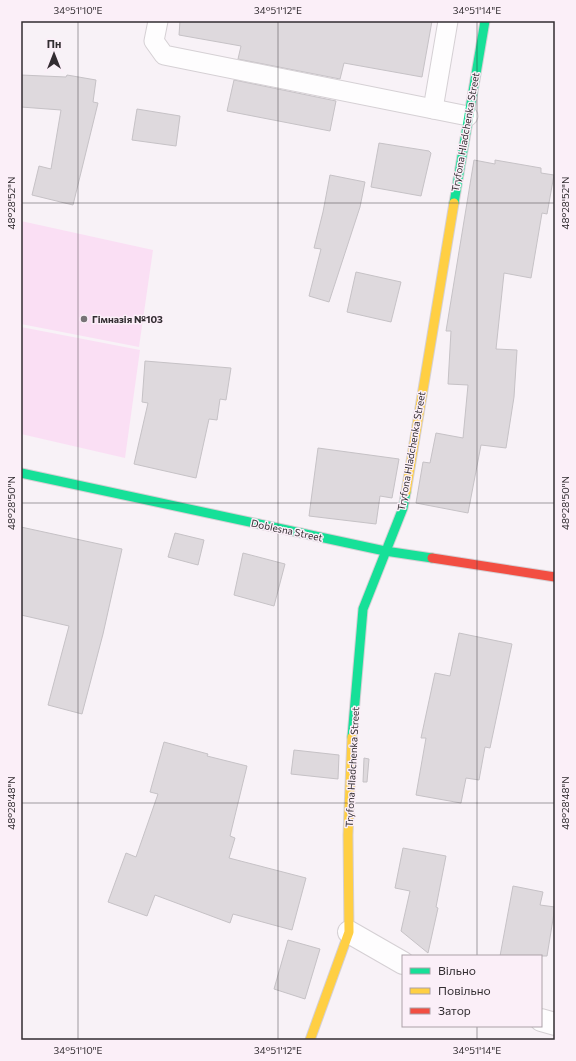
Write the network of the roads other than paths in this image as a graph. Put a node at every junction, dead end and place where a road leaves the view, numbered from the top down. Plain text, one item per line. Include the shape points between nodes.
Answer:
1 (158, 21) edge
2 (448, 21) edge
3 (484, 21) edge
4 (433, 109) junction
5 (468, 116) junction
6 (21, 473) edge
7 (385, 551) junction
8 (555, 577) edge
9 (349, 932) junction
10 (402, 962) edge
11 (542, 1020) edge
12 (555, 1024) edge
13 (310, 1040) edge

1 - 4 lane via 154,40 164,55
2 - 4 lane
3 - 5 street, Tryfona Hladchenka Street
4 - 5 lane
5 - 7 street, Tryfona Hladchenka Street via 403,508
6 - 7 street, Doblesna Street
7 - 8 street, Doblesna Street
7 - 9 street, Tryfona Hladchenka Street via 363,609 353,720
9 - 10 street
9 - 13 street, Tryfona Hladchenka Street
11 - 12 street

